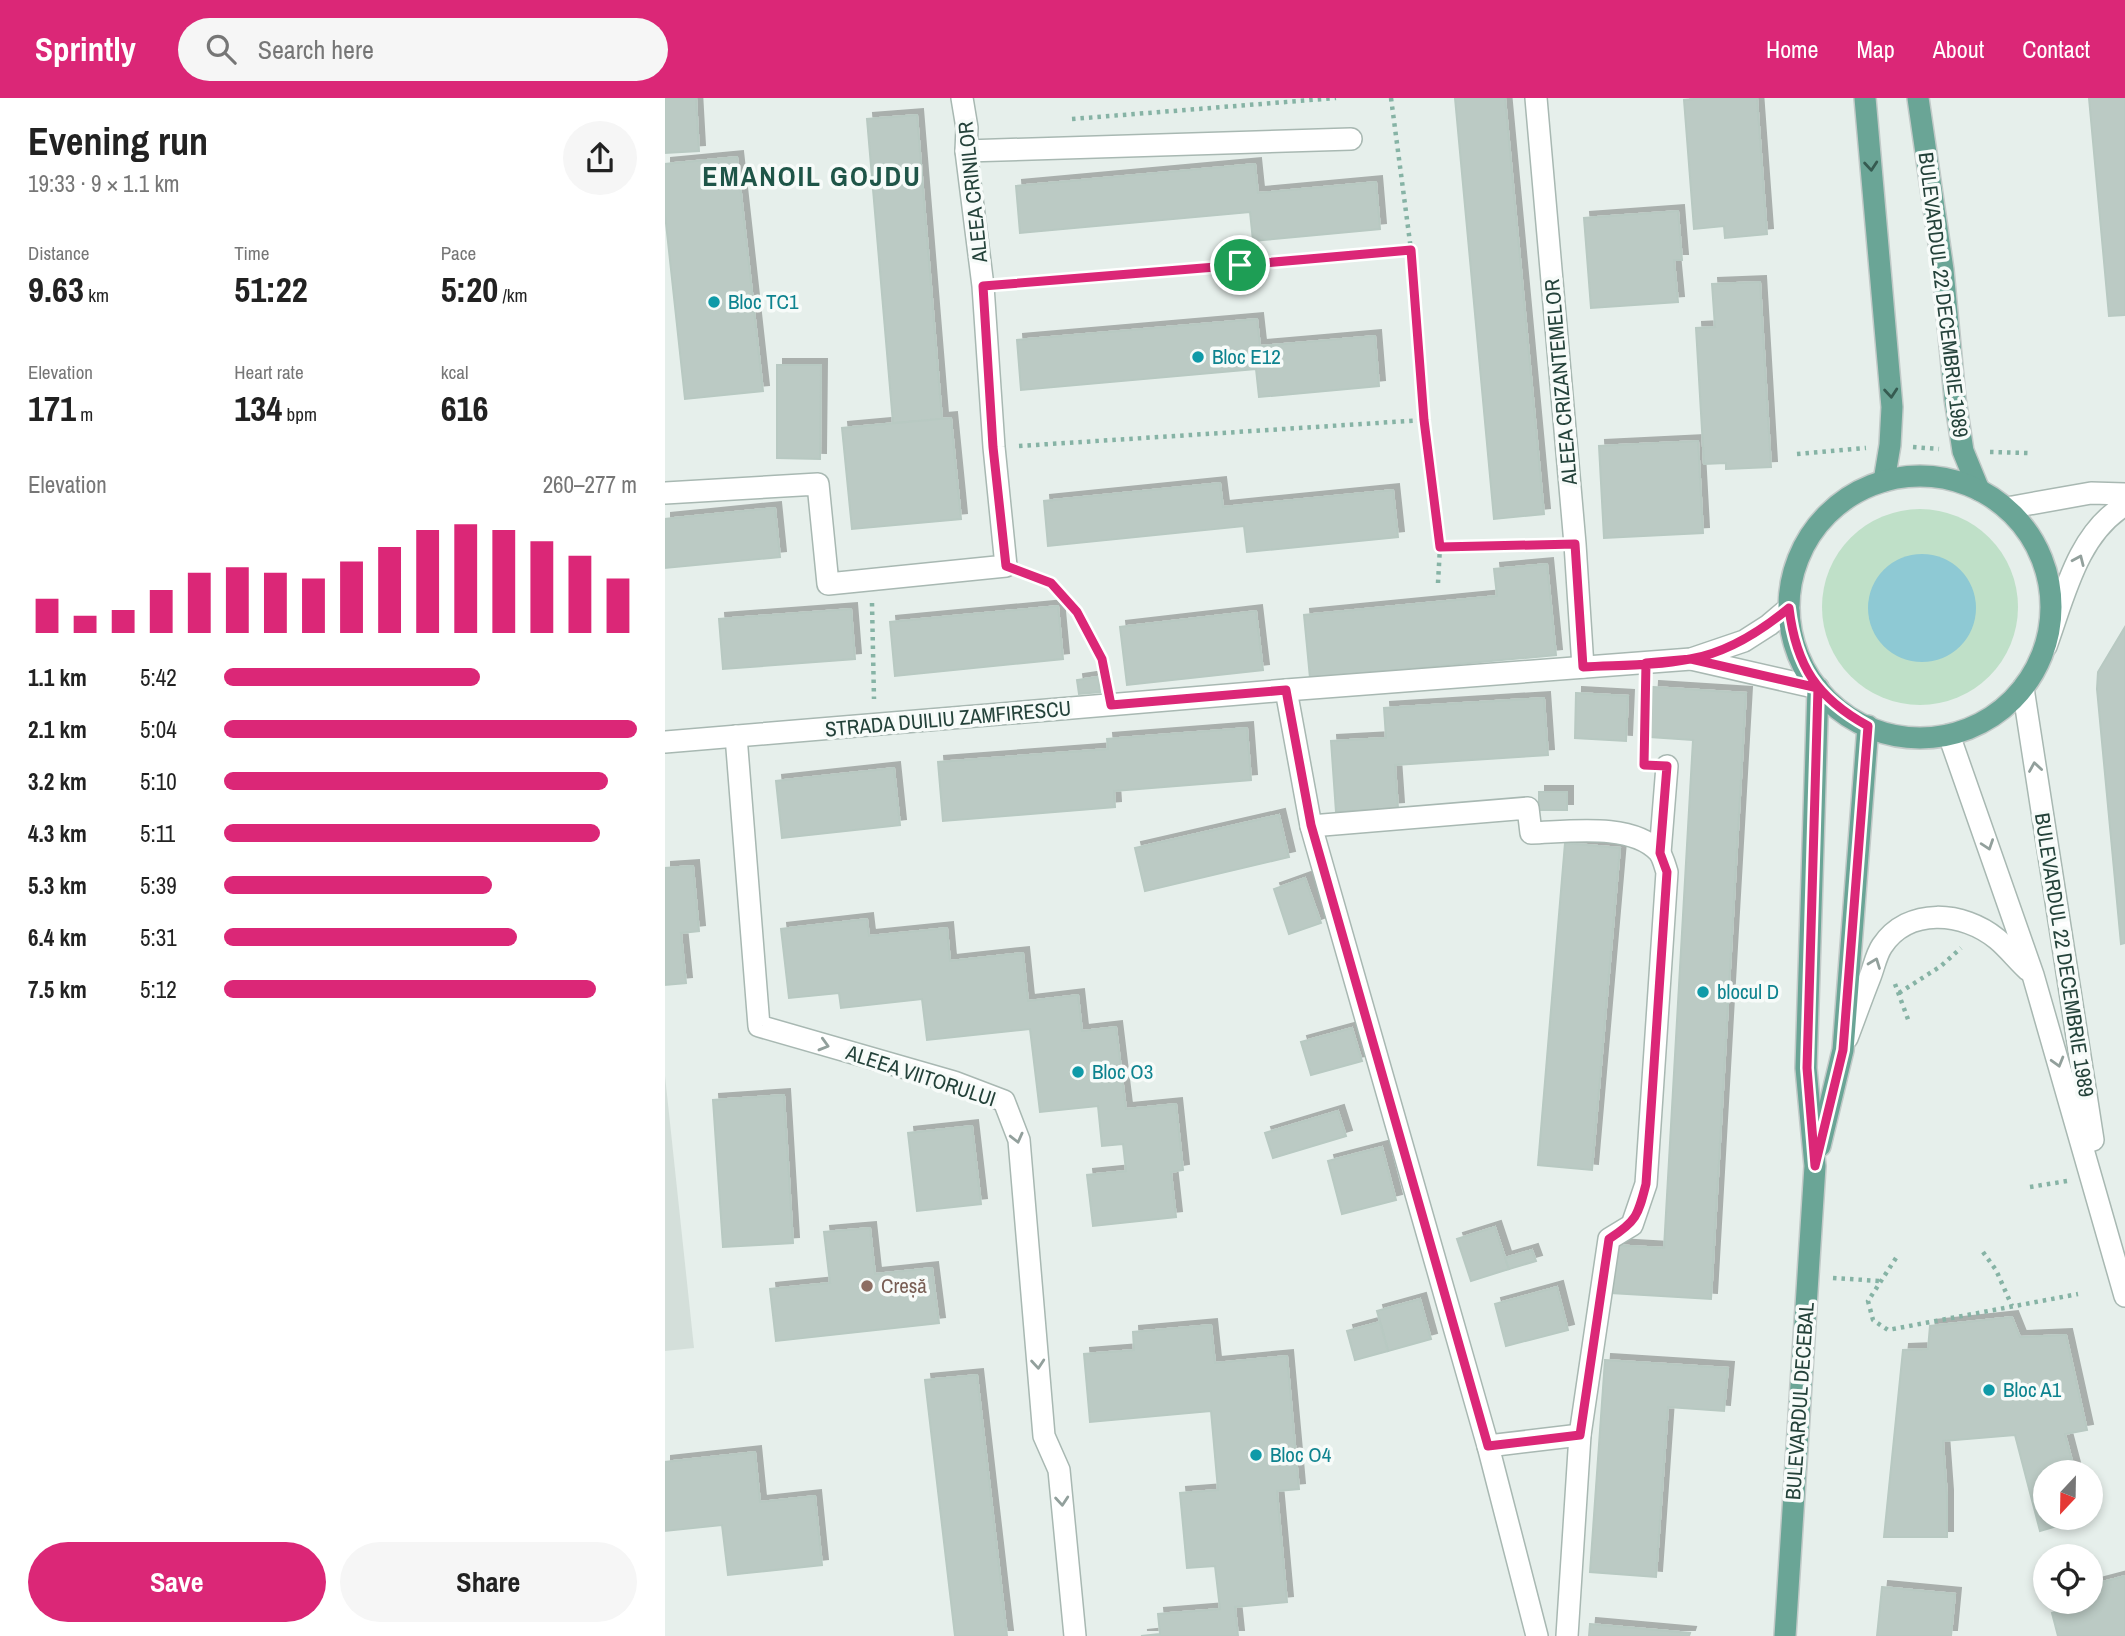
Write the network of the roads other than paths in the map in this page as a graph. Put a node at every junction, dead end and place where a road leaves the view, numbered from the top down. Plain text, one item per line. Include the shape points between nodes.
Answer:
1 (962, 98) edge
2 (1536, 98) edge
3 (1865, 98) edge
4 (1918, 98) edge
5 (1352, 139) dead end
6 (966, 151) junction
7 (1884, 481) junction
8 (1979, 490) junction
9 (665, 492) edge
10 (2125, 494) edge
11 (2125, 505) edge
12 (2007, 508) junction
13 (1789, 608) junction
14 (2046, 646) junction
15 (1691, 659) junction
16 (1583, 667) junction
17 (1818, 688) junction
18 (2023, 688) junction
19 (1286, 690) junction
20 (1868, 726) junction
21 (1949, 735) junction
22 (736, 736) junction
23 (665, 742) edge
24 (1667, 766) road end
25 (1311, 825) junction
26 (1660, 853) junction
27 (2033, 975) junction
28 (1843, 1050) junction
29 (1815, 1166) junction
30 (2115, 1220) edge
31 (2125, 1296) edge
32 (1580, 1435) junction
33 (1488, 1446) junction
34 (1075, 1636) edge
35 (1537, 1636) edge
36 (1567, 1636) edge
37 (1785, 1636) edge

1 - 6 street, ALEEA CRINILOR
2 - 16 street, ALEEA CRIZANTEMELOR
3 -> 7 main road via 1892,407
4 - 8 main road, BULEVARDUL 22 DECEMBRIE 1989 via 1963,452
5 - 6 street
6 - 9 street, ALEEA CRINILOR via 983,286 1006,566 828,584 818,484
7 - 8 main road via 1919,476
7 - 13 main road via 1863,489 1825,516 1799,557
8 - 12 main road
10 - 12 street via 2091,493
14 -> 11 street via 2086,544
12 - 14 main road via 2037,548 2046,571 2051,621
13 - 15 street via 1744,641
13 - 17 main road via 1802,663
14 - 18 main road
15 - 16 street, STRADA DUILIU ZAMFIRESCU
15 - 17 street
16 - 19 street, STRADA DUILIU ZAMFIRESCU
17 - 20 main road via 1840,710
17 - 29 main road, BULEVARDUL DECEBAL via 1807,1068
18 - 21 main road via 1986,720
30 -> 18 street, BULEVARDUL 22 DECEMBRIE 1989
19 - 22 street, STRADA DUILIU ZAMFIRESCU
19 - 25 street
20 - 21 main road via 1908,737
20 - 28 main road, BULEVARDUL DECEBAL
21 -> 27 street, BULEVARDUL 22 DECEMBRIE 1989
22 - 23 street, STRADA DUILIU ZAMFIRESCU
22 -> 34 street, ALEEA VIITORULUI via 759,1026 954,1082 1004,1101 1019,1140 1044,1436 1059,1470
24 - 26 street
25 - 26 street via 1528,808 1531,833 1615,831 1642,840
25 - 33 street
26 - 32 street via 1667,872 1667,899 1646,1184 1632,1225 1609,1239
28 -> 27 street via 1881,948 1907,922 1927,916 1971,925 1995,938
27 -> 30 street, BULEVARDUL 22 DECEMBRIE 1989 via 2092,1177
28 - 29 main road, BULEVARDUL DECEBAL
29 - 37 main road, BULEVARDUL DECEBAL
30 - 31 street, BULEVARDUL 22 DECEMBRIE 1989
32 - 33 street
32 - 36 street
33 - 35 street

